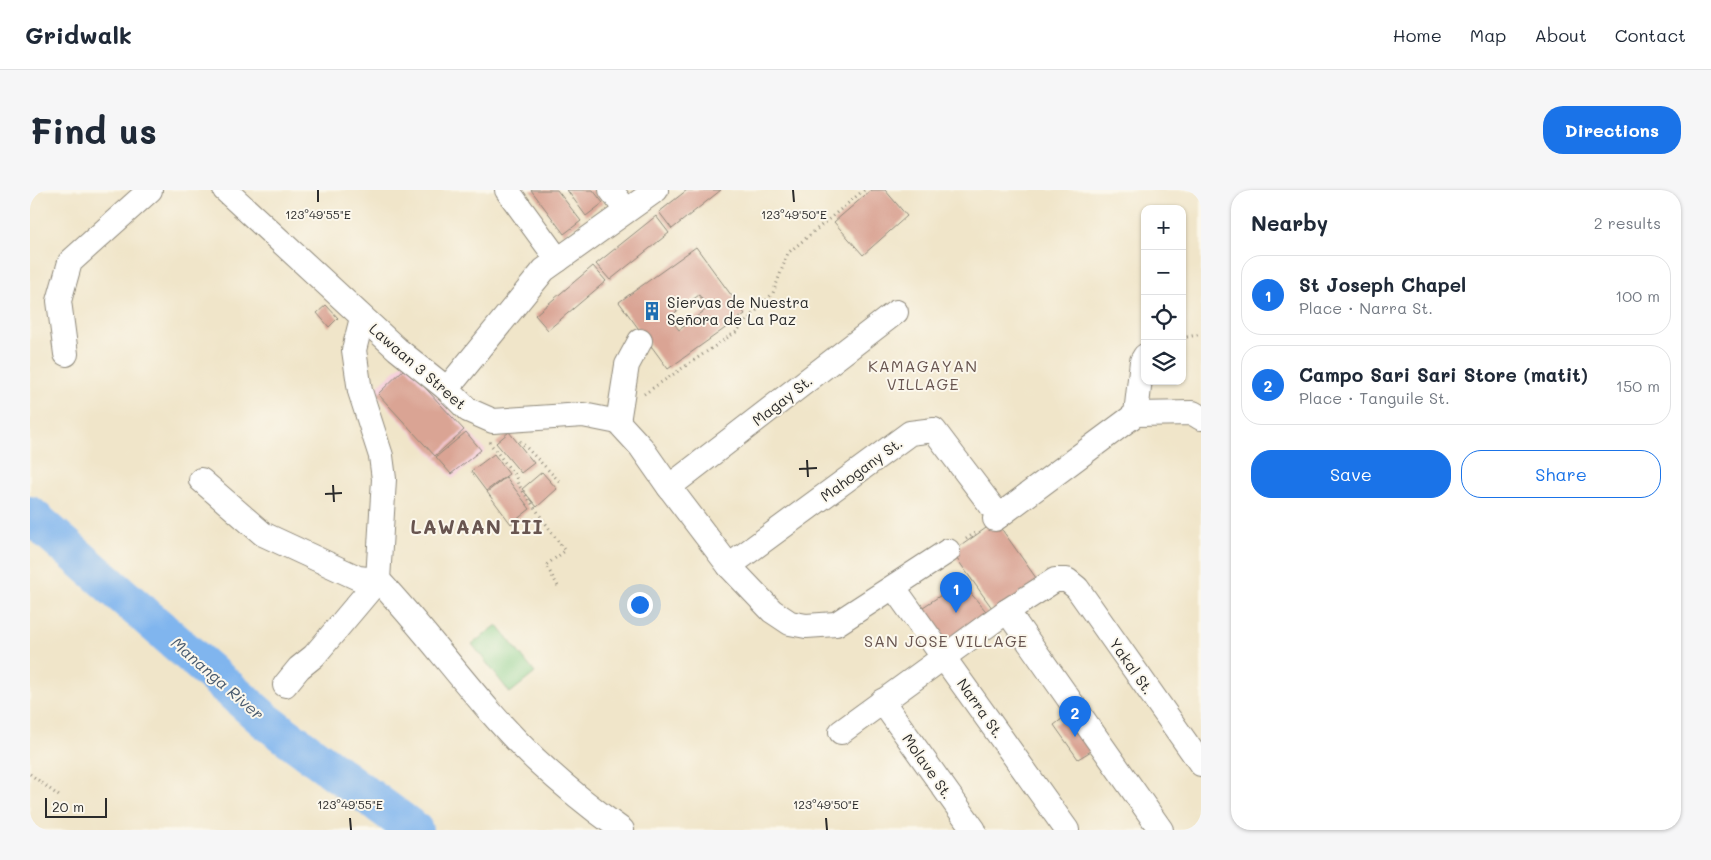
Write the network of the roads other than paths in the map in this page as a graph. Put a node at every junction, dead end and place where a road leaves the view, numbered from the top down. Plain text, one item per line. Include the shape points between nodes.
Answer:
1 (150, 190) edge
2 (225, 190) edge
3 (507, 190) edge
4 (611, 190) edge
5 (656, 190) edge
6 (626, 210) junction
7 (558, 260) junction
8 (896, 312) dead end
9 (362, 318) junction
10 (640, 341) dead end
11 (66, 354) dead end
12 (1141, 370) edge
13 (447, 388) junction
14 (1136, 414) junction
15 (1201, 418) edge
16 (618, 422) junction
17 (201, 480) dead end
18 (669, 487) junction
19 (948, 551) road end
20 (729, 566) junction
21 (378, 580) junction
22 (894, 588) junction
23 (1007, 611) junction
24 (945, 657) junction
25 (285, 685) dead end
26 (882, 701) junction
27 (841, 732) dead end
28 (1201, 764) edge
29 (622, 830) edge
30 (974, 830) edge
31 (1067, 830) edge
32 (1161, 830) edge

1 - 11 street via 70,262 59,301
2 - 9 street, Lawaan 3 Street
3 - 7 street
4 - 6 street
5 - 6 street
6 - 7 street
7 - 13 street via 544,270 502,318
8 - 18 street, Magay St.
9 - 13 street, Lawaan 3 Street via 426,375
9 - 21 street via 354,350 360,391 381,456 384,479
10 - 16 street via 627,365
12 - 14 street
13 - 16 street, Lawaan 3 Street via 468,410 493,421 583,415
14 - 15 street via 1194,413
14 - 20 street, Mahogany St. via 997,518 934,430 910,433
16 - 18 street via 642,448
17 - 21 street via 263,534 358,578
18 - 20 street
19 - 22 street
20 - 22 street via 772,611 790,623 806,626 836,624
21 - 25 street
21 - 29 street via 535,760
22 - 24 street, Narra St.
23 - 24 street
23 - 28 street, Yakal St. via 1055,580 1067,580 1077,588
23 - 32 street
24 - 26 street
24 - 31 street, Narra St.
26 - 27 street
26 - 30 street, Molave St.

